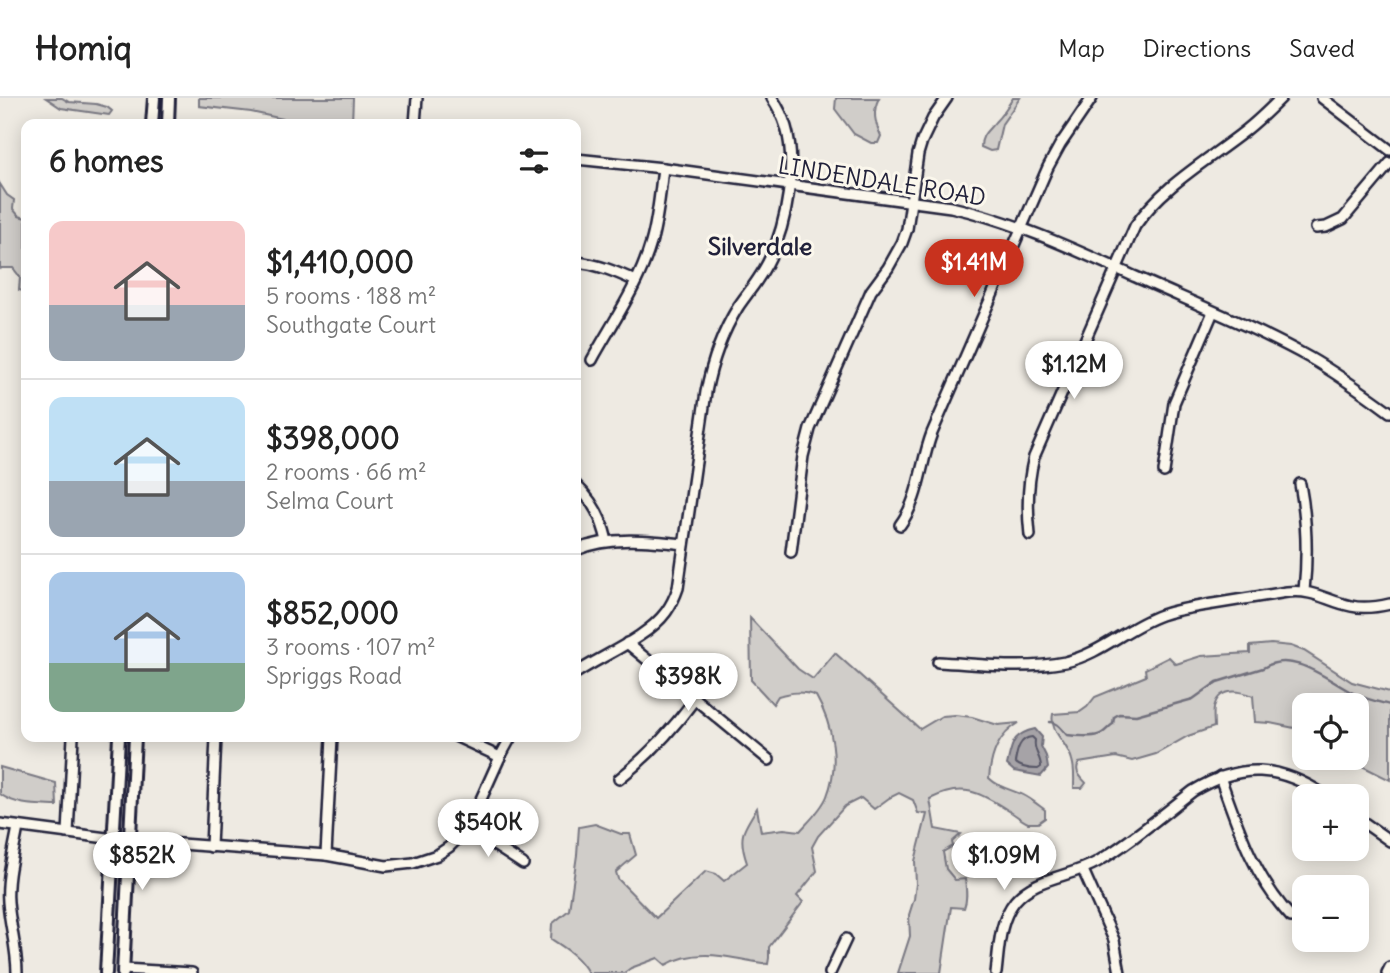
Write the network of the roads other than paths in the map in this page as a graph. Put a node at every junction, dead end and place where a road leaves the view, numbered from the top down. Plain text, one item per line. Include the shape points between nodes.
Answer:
1 (154, 98) edge
2 (169, 98) edge
3 (417, 98) edge
4 (772, 98) edge
5 (947, 98) edge
6 (1092, 98) edge
7 (1281, 98) edge
8 (1322, 98) edge
9 (152, 119) edge
10 (168, 119) edge
11 (415, 119) edge
12 (1390, 150) edge
13 (581, 160) edge
14 (1390, 163) edge
15 (663, 168) junction
16 (789, 184) junction
17 (911, 201) junction
18 (1020, 228) junction
19 (1316, 228) dead end
20 (581, 263) edge
21 (1116, 268) junction
22 (636, 281) junction
23 (1213, 312) junction
24 (592, 359) dead end
25 (1390, 412) edge
26 (1164, 472) dead end
27 (1300, 484) dead end
28 (581, 490) edge
29 (900, 526) dead end
30 (1030, 535) dead end
31 (607, 541) junction
32 (684, 544) junction
33 (581, 549) edge
34 (791, 552) dead end
35 (1304, 592) junction
36 (1390, 604) edge
37 (626, 643) junction
38 (938, 662) dead end
39 (581, 670) edge
40 (695, 699) junction
41 (73, 742) edge
42 (119, 742) edge
43 (135, 742) edge
44 (216, 742) edge
45 (332, 742) edge
46 (468, 742) edge
47 (508, 742) edge
48 (500, 757) junction
49 (769, 760) dead end
50 (1220, 777) junction
51 (619, 779) dead end
52 (1307, 784) edge
53 (0, 824) edge
54 (1369, 826) edge
55 (18, 827) junction
56 (468, 828) junction
57 (68, 833) junction
58 (114, 839) junction
59 (129, 840) junction
60 (1390, 841) edge
61 (211, 847) junction
62 (326, 855) junction
63 (523, 864) dead end
64 (1083, 870) junction
65 (1291, 917) dead end
66 (846, 939) dead end
67 (1390, 967) edge
68 (123, 971) edge
69 (159, 972) edge
70 (17, 973) edge
71 (106, 973) edge
72 (192, 973) edge
73 (830, 973) edge
74 (996, 973) edge
75 (1120, 973) edge
76 (1387, 973) edge

1 - 9 main road
2 - 10 main road
3 - 11 street
4 - 16 street via 789,142
5 - 17 street via 922,141
6 - 18 street via 1048,167
7 - 21 street via 1153,204 1135,226
8 - 12 street
13 - 15 street, LINDENDALE ROAD
14 - 19 street via 1343,219
15 - 16 street, LINDENDALE ROAD
15 - 22 street via 653,236
16 - 17 street, LINDENDALE ROAD
16 - 32 street via 771,257 726,328 710,370
17 - 18 street, LINDENDALE ROAD via 975,212
17 - 34 street via 902,243 870,291 810,429
18 - 21 street, LINDENDALE ROAD
18 - 29 street via 932,433 912,508
20 - 22 street
21 - 23 street, LINDENDALE ROAD
21 - 30 street via 1034,457 1028,489
22 - 24 street
23 - 25 street, LINDENDALE ROAD via 1313,360
23 - 26 street via 1174,403
27 - 35 street via 1307,539
28 - 31 street via 598,513
31 - 32 street
31 - 33 street
32 - 37 street via 673,600 660,620
35 - 36 street via 1351,606
35 - 38 street via 1161,615 1067,661 1025,666
37 - 39 street
37 - 40 street
40 - 49 street
40 - 51 street via 670,732
41 - 57 street
42 - 58 main road
43 - 59 main road
44 - 61 street
45 - 62 street
46 - 48 street
47 - 48 street
48 - 56 street
50 - 52 street via 1244,771 1275,772
50 - 64 street via 1192,791
50 - 65 street via 1256,870
53 - 55 street
54 - 60 street
55 - 57 street
55 - 70 street via 8,891
56 - 62 street via 437,855 414,863 386,866
56 - 63 street
57 - 58 street
58 - 59 street
58 - 71 main road
59 - 61 street
59 - 68 main road
61 - 62 street
64 - 74 street via 1035,886 1014,903 1002,927
64 - 75 street via 1114,940
66 - 73 street
67 - 76 street
68 - 69 street
69 - 72 street

